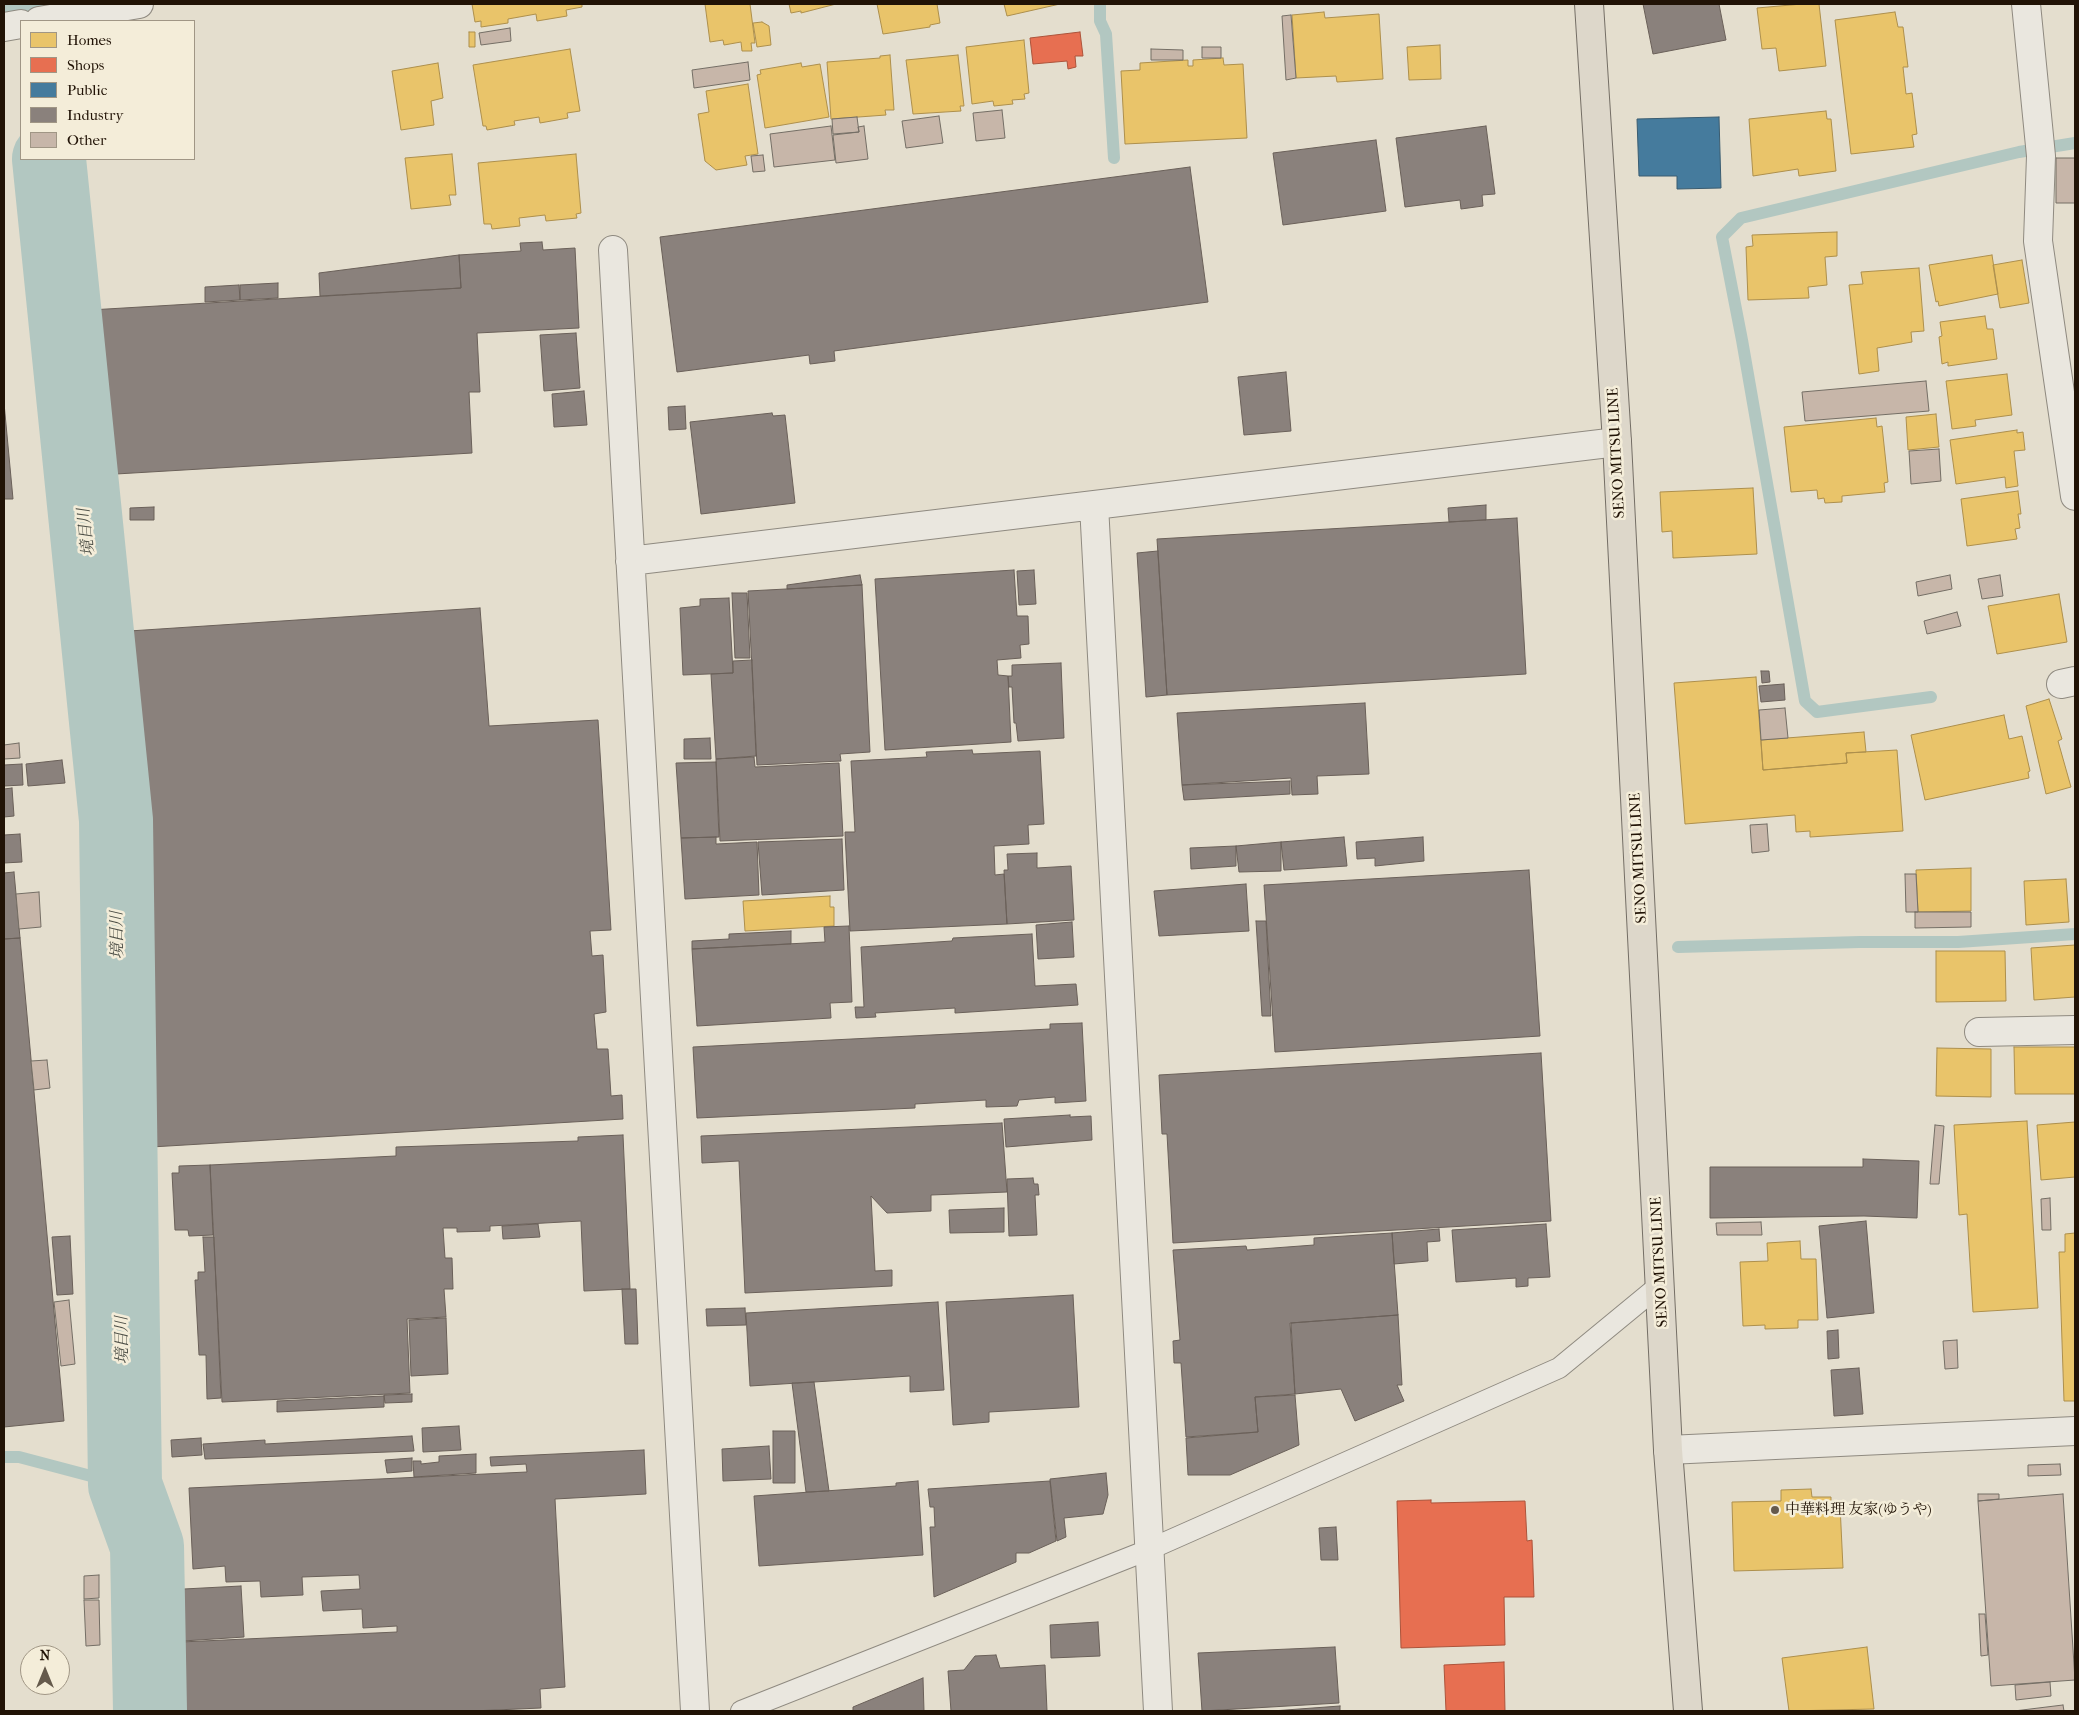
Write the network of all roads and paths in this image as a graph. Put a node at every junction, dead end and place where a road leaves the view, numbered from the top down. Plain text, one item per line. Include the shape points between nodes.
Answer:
1 (139, 4) edge
2 (1589, 4) edge
3 (2026, 4) edge
4 (47, 20) edge
5 (20, 24) edge
6 (4, 27) edge
7 (613, 250) dead end
8 (1617, 442) junction
9 (2075, 496) edge
10 (1094, 505) junction
11 (630, 561) junction
12 (2075, 1030) edge
13 (1979, 1032) dead end
14 (1661, 1284) junction
15 (2075, 1431) edge
16 (1668, 1450) junction
17 (1148, 1550) junction
18 (695, 1711) edge
19 (741, 1711) edge
20 (1158, 1711) edge
21 (1688, 1711) edge

1 - 4 street
2 - 8 main road, SENO MITSU LINE
3 - 9 street via 2040,148 2038,241
5 - 6 street
7 - 11 street
8 - 10 street
8 - 14 main road, SENO MITSU LINE
10 - 11 street
10 - 17 street
11 - 18 street
12 - 13 street
14 - 16 main road, SENO MITSU LINE
14 - 17 lane via 1559,1368
15 - 16 street
16 - 21 main road, SENO MITSU LINE
17 - 19 lane
17 - 20 street

